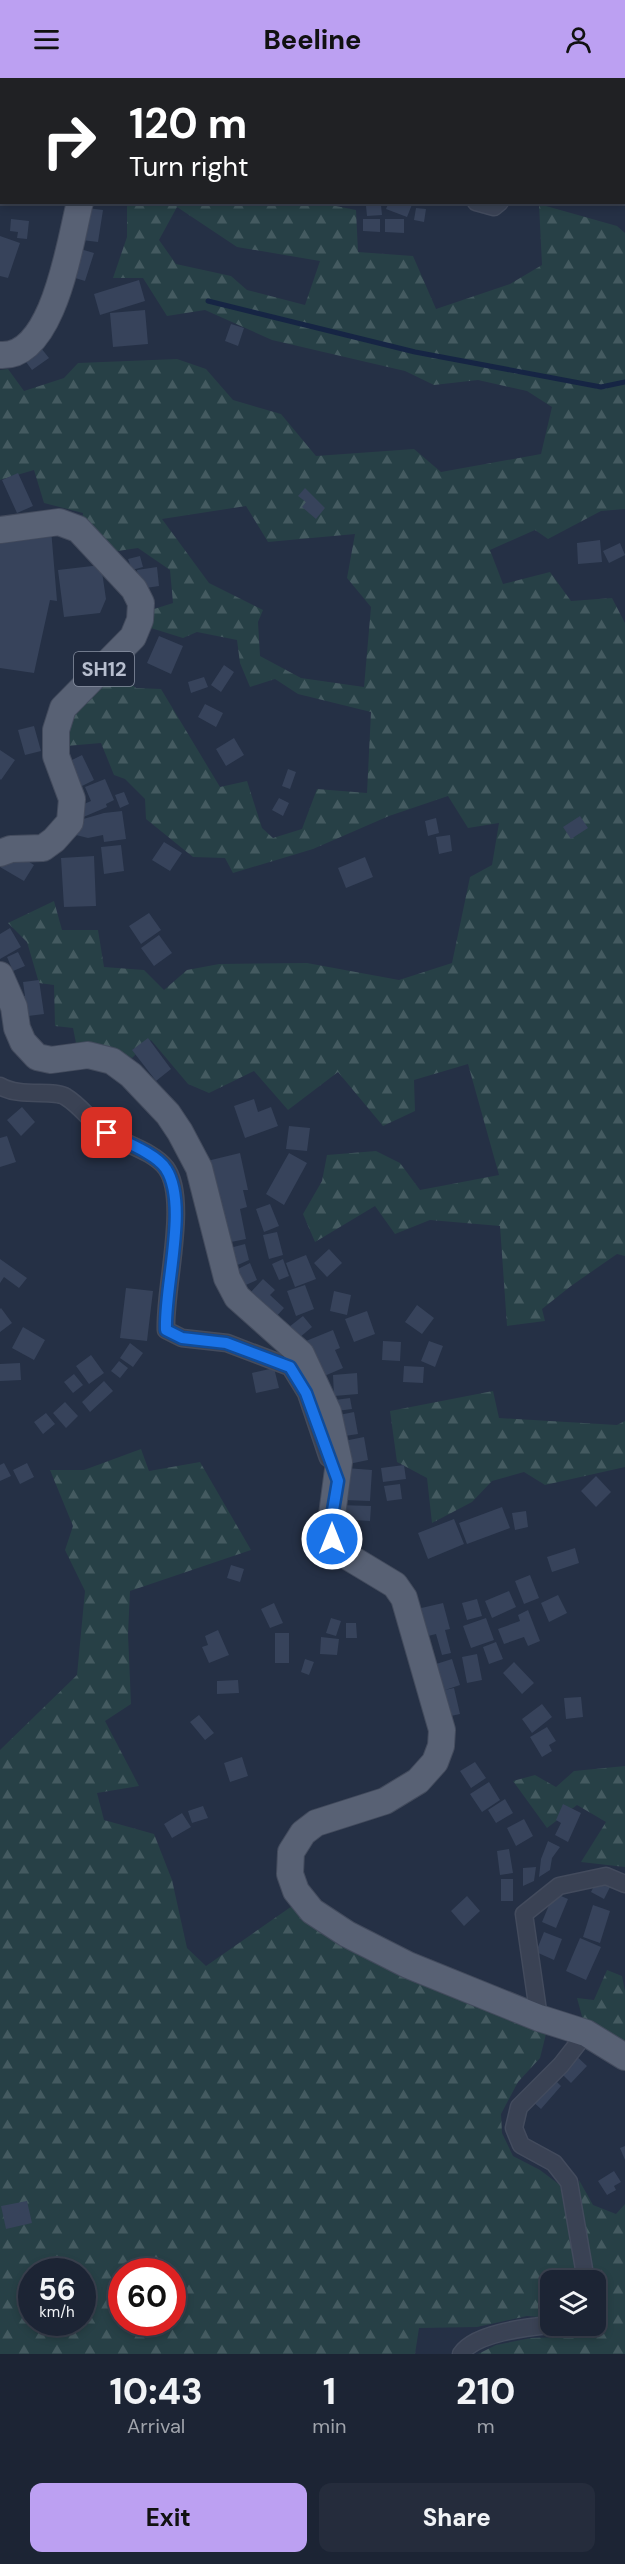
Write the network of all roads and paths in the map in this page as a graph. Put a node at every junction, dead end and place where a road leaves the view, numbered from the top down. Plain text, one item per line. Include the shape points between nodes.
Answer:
1 (79, 204) edge
2 (483, 204) edge
3 (498, 204) edge
4 (0, 355) edge
5 (0, 530) edge
6 (0, 853) edge
7 (0, 975) edge
8 (0, 1086) edge
9 (338, 1481) junction
10 (625, 1884) edge
11 (539, 2018) junction
12 (586, 2033) junction
13 (625, 2057) edge
14 (584, 2270) edge
15 (540, 2326) edge
16 (461, 2354) edge

1 - 4 main road via 44,326 22,350
2 - 3 street
5 - 6 main road, SH12 via 59,522 78,529 134,589 141,603 133,637 63,708 56,730 56,756 72,799 70,822 43,848
7 - 9 main road via 23,1042 37,1057 51,1060 88,1055 112,1061 168,1114 200,1168 226,1278 237,1297 301,1354 328,1412 339,1462
8 - 9 street via 11,1092 64,1095 107,1133 145,1152 166,1168 176,1197 176,1233 166,1330 182,1338 226,1343 290,1367 306,1393
9 - 11 main road via 332,1539 342,1553 395,1586 404,1598 442,1730 441,1746 435,1762 410,1786 385,1801 316,1822 303,1833 291,1852 290,1874 297,1892 312,1911 346,1934 408,1965
10 - 11 street via 606,1876 559,1886 524,1914
11 - 12 main road
12 - 13 main road
12 - 14 street via 519,2107 514,2128 521,2145 554,2163 569,2182
15 - 16 street via 480,2340

